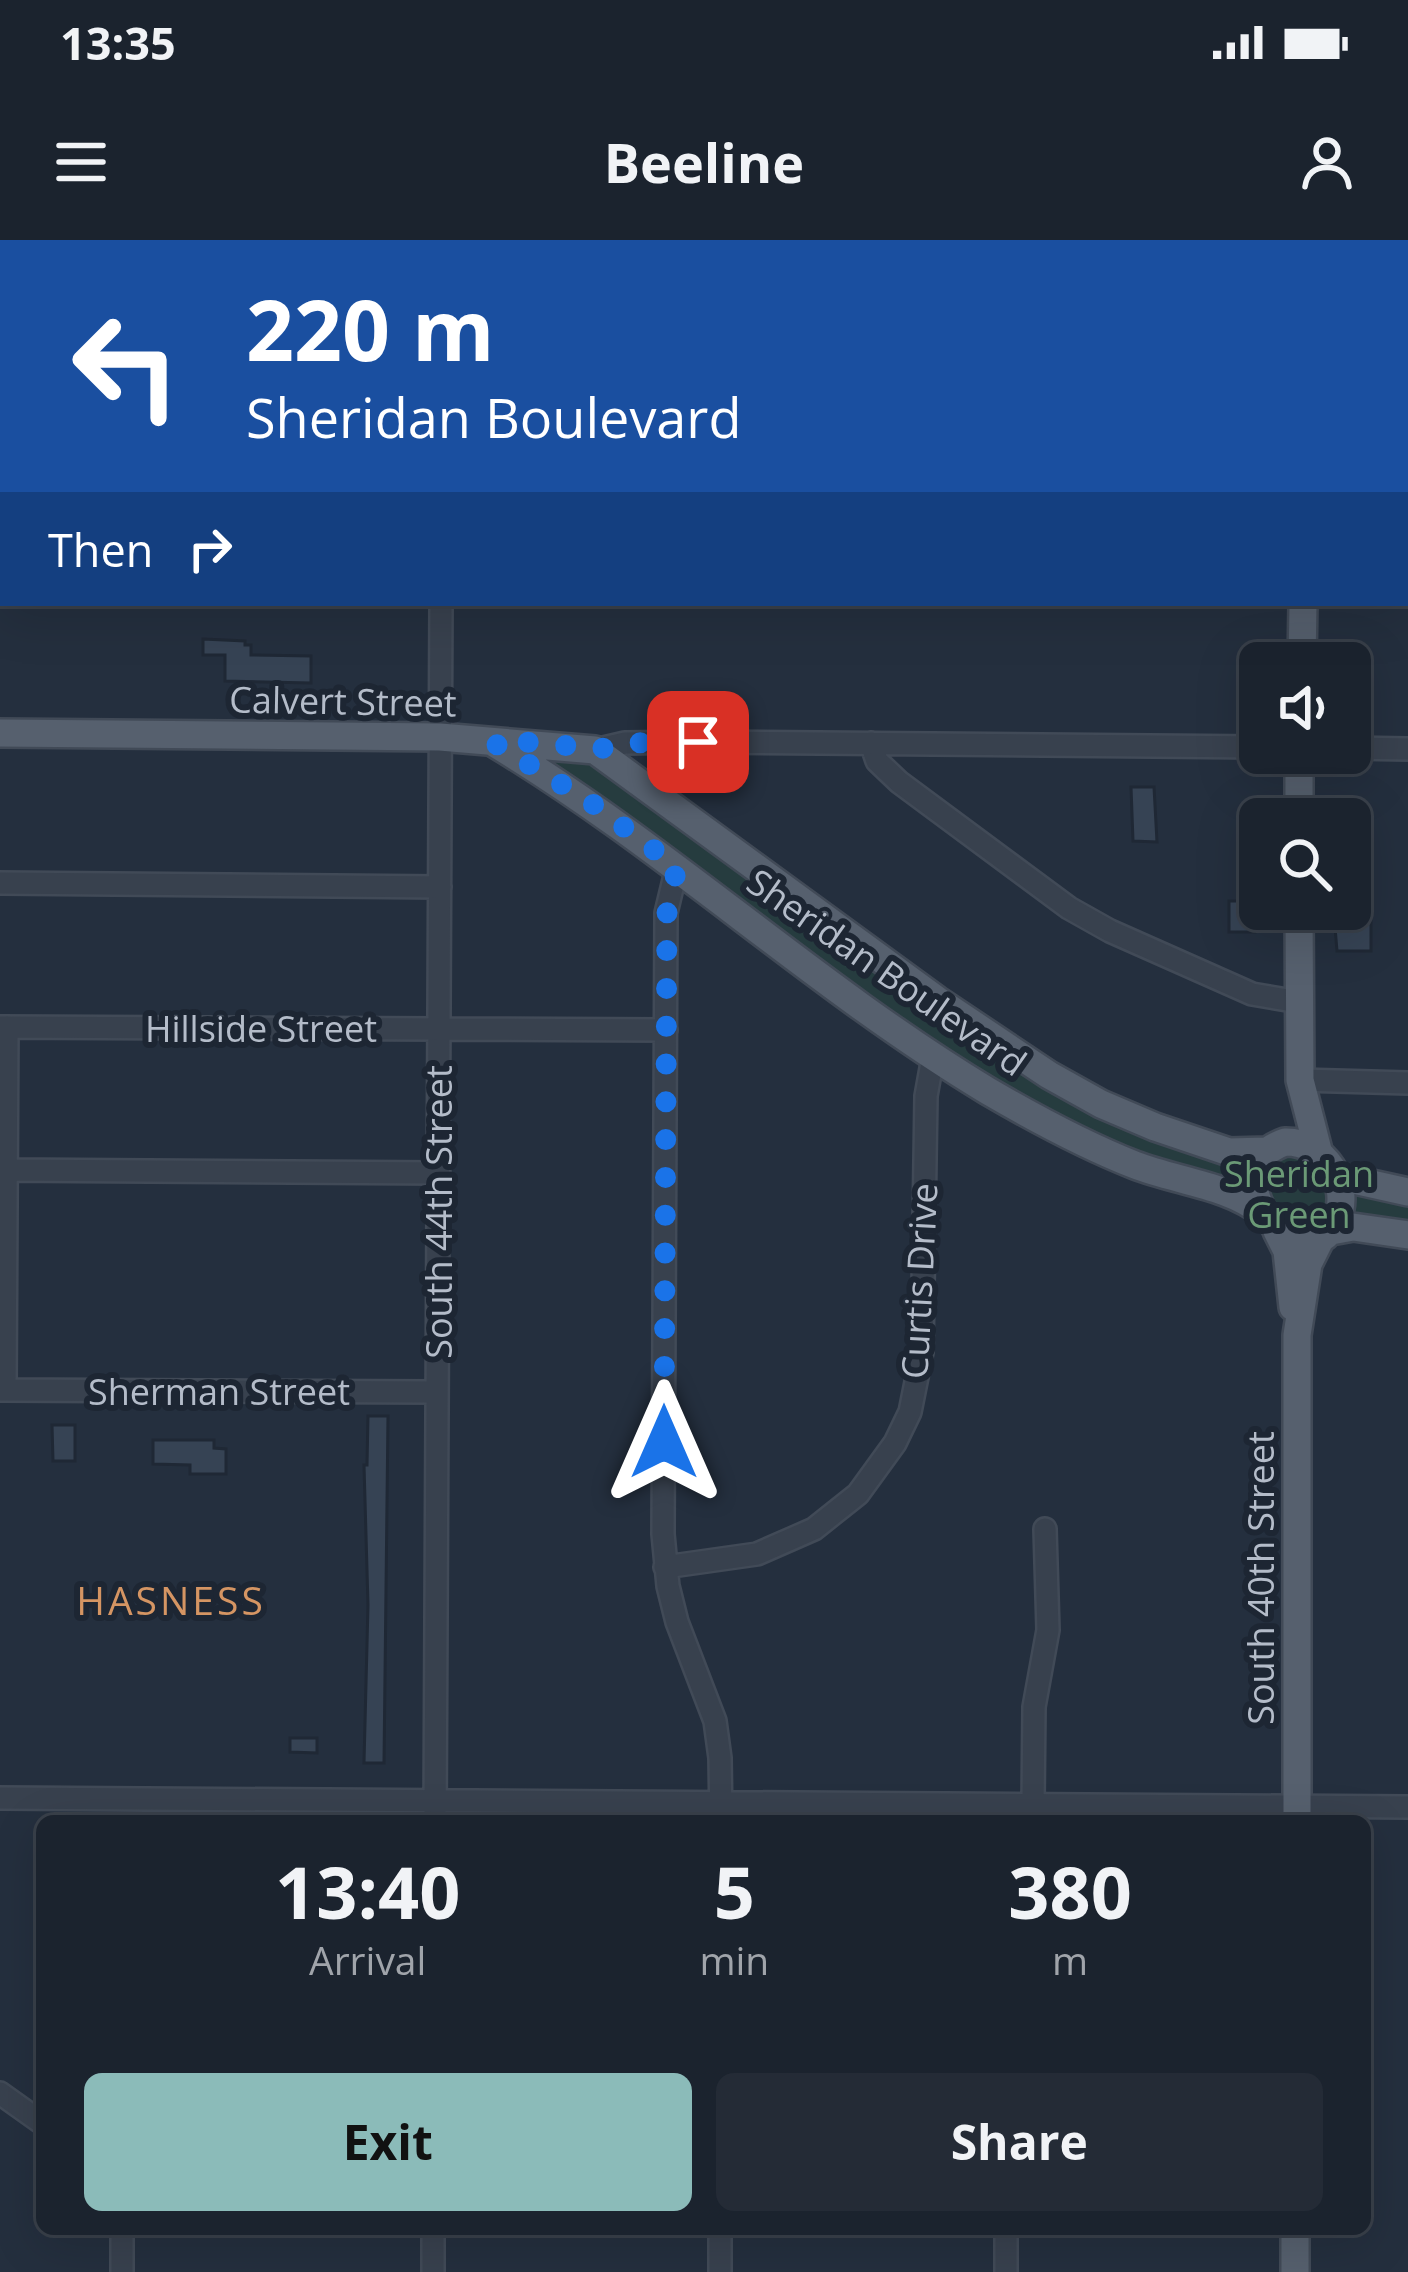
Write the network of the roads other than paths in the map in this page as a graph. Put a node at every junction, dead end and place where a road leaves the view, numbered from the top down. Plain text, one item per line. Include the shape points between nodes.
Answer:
1 (441, 606) edge
2 (1304, 606) edge
3 (1303, 642) edge
4 (0, 733) edge
5 (440, 737) junction
6 (871, 742) junction
7 (494, 743) junction
8 (1239, 747) edge
9 (1371, 748) edge
10 (1408, 749) edge
11 (595, 750) junction
12 (677, 867) junction
13 (0, 883) edge
14 (440, 887) junction
15 (1299, 930) edge
16 (1299, 1002) junction
17 (4, 1027) edge
18 (440, 1029) junction
19 (666, 1030) junction
20 (933, 1057) junction
21 (1300, 1080) junction
22 (1408, 1083) edge
23 (1271, 1148) junction
24 (1318, 1150) junction
25 (6, 1170) junction
26 (439, 1173) junction
27 (1336, 1176) junction
28 (1408, 1192) edge
29 (1270, 1222) junction
30 (1326, 1235) junction
31 (1408, 1235) edge
32 (1297, 1335) junction
33 (3, 1390) edge
34 (437, 1392) junction
35 (1045, 1529) dead end
36 (665, 1567) junction
37 (0, 1798) edge
38 (1033, 1804) junction
39 (1408, 1807) edge
40 (435, 1811) edge
41 (721, 1812) edge
42 (1008, 1812) edge
43 (1297, 1813) edge
44 (0, 2093) edge
45 (36, 2119) edge
46 (122, 2235) edge
47 (433, 2235) edge
48 (720, 2235) edge
49 (1006, 2235) edge
50 (1295, 2235) edge
51 (122, 2272) edge
52 (433, 2272) edge
53 (720, 2272) edge
54 (1006, 2272) edge
55 (1295, 2272) edge

1 - 5 street, South 44th Street
2 - 3 main road
4 - 5 main road, Calvert Street
5 - 7 main road, Calvert Street
5 - 14 street, South 44th Street
6 - 8 street, Calvert Street
6 - 11 street, Calvert Street via 643,742
6 - 16 street via 899,782 1069,908 1252,994
7 - 11 main road, Calvert Street
7 - 12 main road, Sheridan Boulevard
9 - 10 street
11 - 23 main road, Sheridan Boulevard via 1048,1075 1229,1152
12 - 19 street via 667,913
12 - 20 main road, Sheridan Boulevard
13 - 14 street
14 - 18 street, South 44th Street
15 - 16 main road
16 - 21 main road
17 - 18 street, Hillside Street
17 - 25 street
18 - 19 street, Hillside Street
18 - 26 street, South 44th Street
19 - 36 street
20 - 29 main road, Sheridan Boulevard via 1080,1142 1246,1200
20 - 36 street, Curtis Drive via 922,1352 896,1443 858,1494 802,1535 757,1553
21 - 22 street
21 - 23 main road via 1286,1133
21 - 24 main road
23 - 24 main road via 1294,1141
23 - 29 main road via 1255,1174
24 - 27 main road
25 - 26 street
25 - 33 street
26 - 34 street, South 44th Street
27 - 28 main road
27 - 30 main road via 1341,1203
29 - 30 main road via 1297,1240
29 - 32 main road, South 40th Street via 1287,1251
30 - 31 main road via 1353,1227
30 - 32 main road, South 40th Street via 1308,1264
32 - 43 main road, South 40th Street
33 - 34 street, Sherman Street
34 - 40 street, South 44th Street
35 - 38 street via 1048,1630 1034,1707
36 - 41 street via 715,1721
37 - 40 street
38 - 42 street
38 - 43 street
39 - 43 street
40 - 41 street
41 - 42 street
44 - 45 street
46 - 51 street
47 - 52 street
48 - 53 street
49 - 54 street
50 - 55 main road

